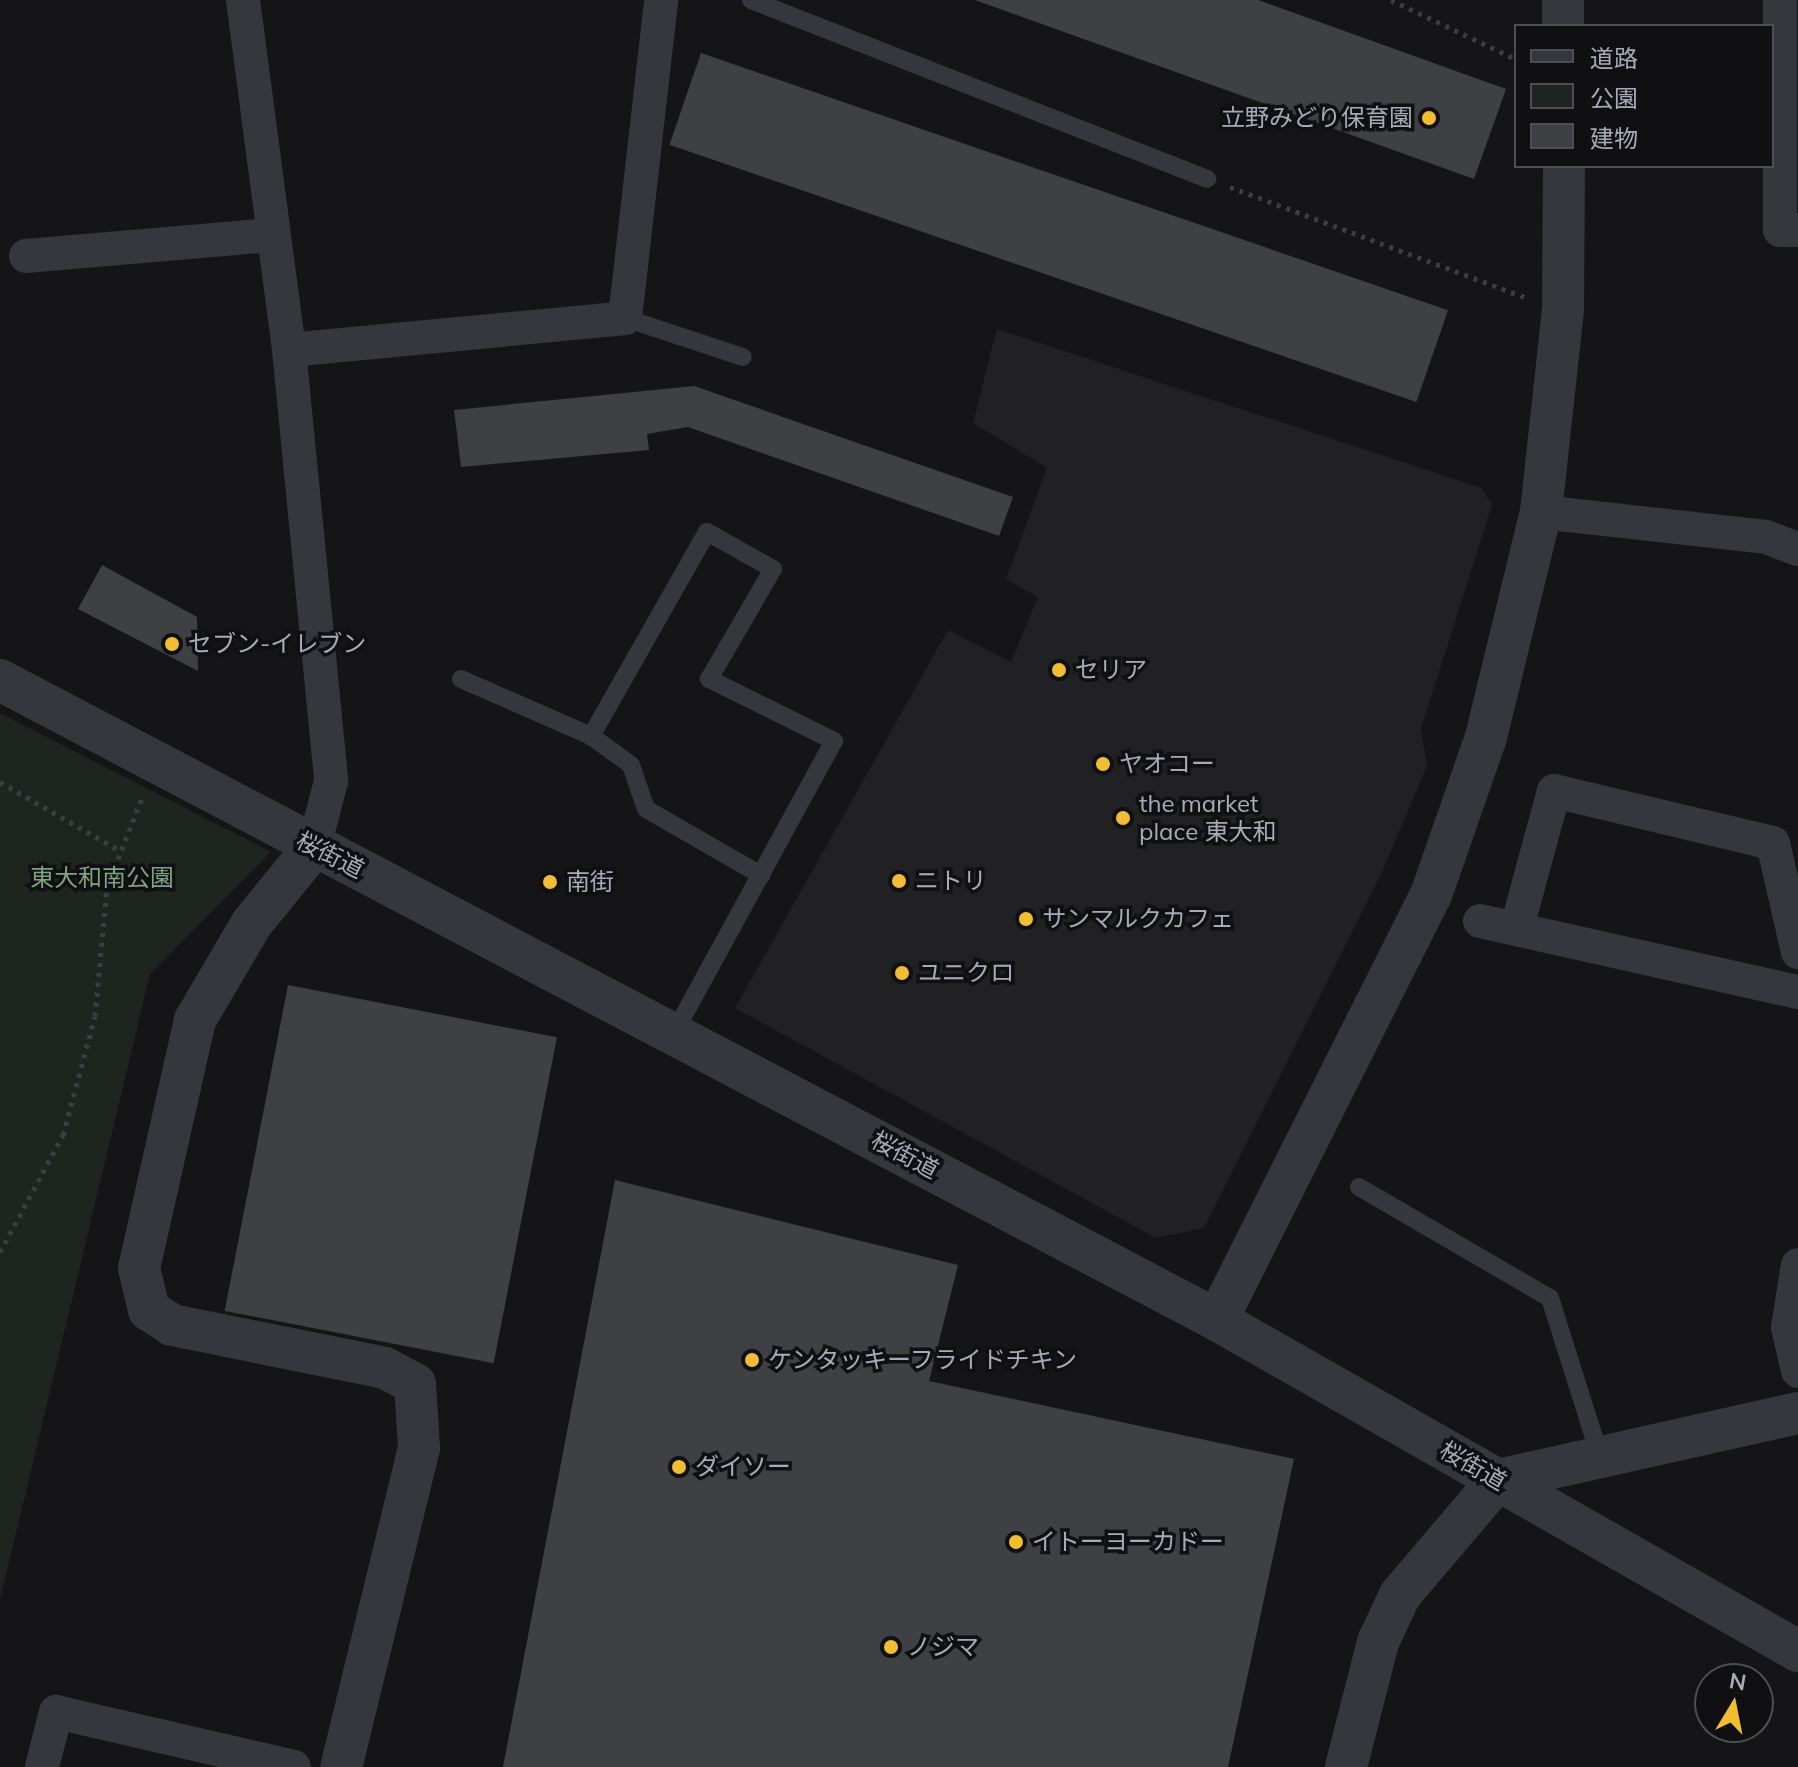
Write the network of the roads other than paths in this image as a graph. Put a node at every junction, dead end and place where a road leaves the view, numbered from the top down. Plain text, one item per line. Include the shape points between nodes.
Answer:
1 (243, 0) edge
2 (661, 0) edge
3 (751, 0) edge
4 (1563, 0) edge
5 (1780, 0) edge
6 (1563, 24) edge
7 (1789, 51) edge
8 (1564, 168) edge
9 (1207, 179) road end
10 (1798, 230) edge
11 (272, 235) junction
12 (26, 256) dead end
13 (625, 318) junction
14 (289, 350) junction
15 (743, 357) dead end
16 (1541, 512) junction
17 (1798, 549) edge
18 (461, 679) dead end
19 (0, 680) edge
20 (591, 736) junction
21 (314, 847) junction
22 (761, 875) junction
23 (1480, 921) dead end
24 (1517, 927) junction
25 (1798, 952) edge
26 (1798, 992) edge
27 (674, 1033) junction
28 (1359, 1187) dead end
29 (1798, 1265) edge
30 (1217, 1320) junction
31 (1798, 1371) edge
32 (1798, 1413) edge
33 (1600, 1457) junction
34 (1498, 1480) junction
35 (1798, 1651) edge
36 (42, 1767) edge
37 (294, 1767) edge
38 (341, 1767) edge
39 (1346, 1767) edge

1 - 11 street
2 - 13 street
3 - 9 lane
4 - 6 street
5 - 7 street
7 - 10 street via 1780,230
8 - 16 street via 1563,309
11 - 12 street
11 - 14 street
13 - 14 street
13 - 15 lane
14 - 21 street via 331,781
16 - 17 street via 1766,537
16 - 30 street via 1513,645 1431,895
18 - 20 lane
19 - 21 street, 桜街道
20 - 22 lane via 631,765 646,809
20 - 22 lane via 707,532 773,569 709,679 834,741
21 - 27 street, 桜街道
21 - 38 street via 252,923 195,1020 139,1268 149,1310 172,1325 385,1368 415,1384 419,1448
22 - 27 lane
23 - 24 street
24 - 25 street via 1554,791 1773,843
24 - 26 street
27 - 30 street, 桜街道
28 - 33 lane via 1550,1298
29 - 31 street via 1788,1327
30 - 34 street, 桜街道
32 - 33 street
33 - 34 street
34 - 35 street, 桜街道
34 - 39 street via 1400,1595 1378,1642
36 - 37 street via 56,1712

